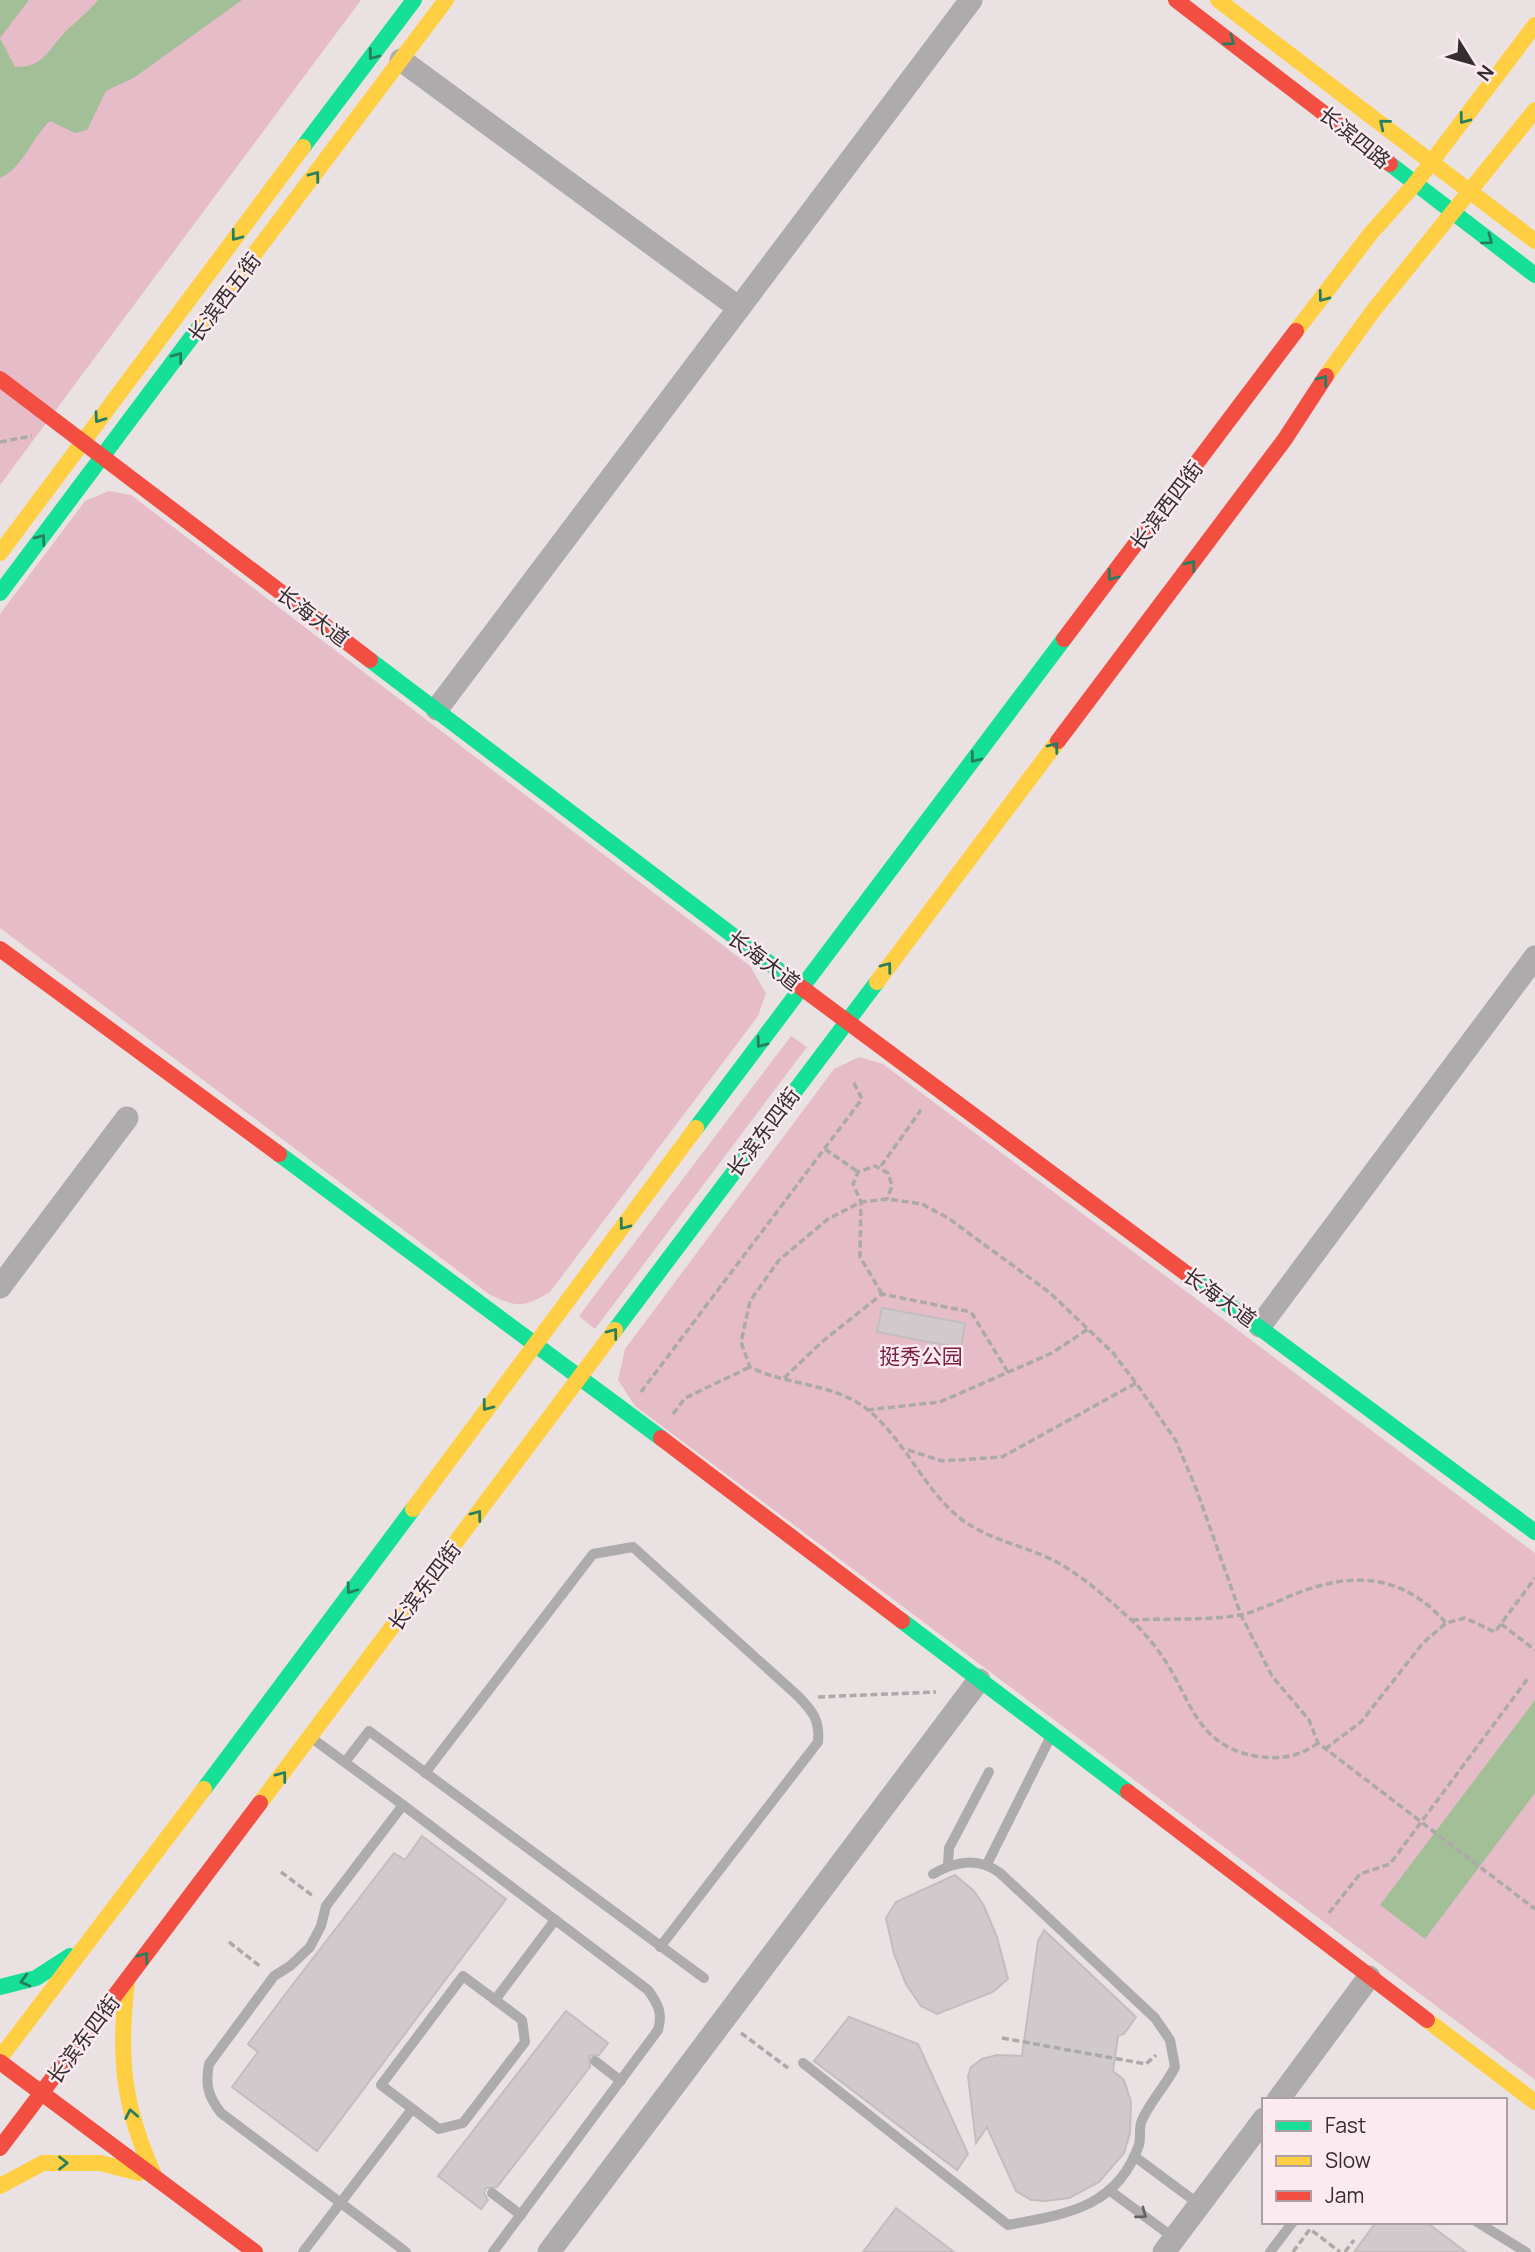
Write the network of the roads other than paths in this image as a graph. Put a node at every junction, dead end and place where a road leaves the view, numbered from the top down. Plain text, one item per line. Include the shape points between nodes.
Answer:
1 (414, 0) edge
2 (446, 0) edge
3 (971, 0) edge
4 (1176, 0) edge
5 (1218, 0) edge
6 (1535, 25) edge
7 (401, 60) junction
8 (1535, 110) edge
9 (1432, 162) junction
10 (1414, 185) junction
11 (1472, 193) junction
12 (1454, 215) junction
13 (1535, 241) edge
14 (1535, 275) edge
15 (739, 308) junction
16 (0, 379) edge
17 (82, 442) junction
18 (103, 457) junction
19 (0, 553) edge
20 (0, 593) edge
21 (437, 709) junction
22 (0, 949) edge
23 (1535, 957) edge
24 (801, 988) junction
25 (846, 1022) junction
26 (127, 1118) dead end
27 (0, 1287) edge
28 (1260, 1326) junction
29 (536, 1342) junction
30 (581, 1376) junction
31 (1535, 1532) edge
32 (979, 1680) junction
33 (1052, 1735) junction
34 (311, 1737) junction
35 (345, 1762) junction
36 (989, 1772) dead end
37 (425, 1773) junction
38 (404, 1805) junction
39 (987, 1864) junction
40 (948, 1865) junction
41 (933, 1874) dead end
42 (555, 1920) junction
43 (89, 1944) junction
44 (660, 1947) junction
45 (1370, 1977) junction
46 (704, 1978) dead end
47 (127, 1979) junction
48 (0, 1987) edge
49 (495, 2000) junction
50 (0, 2060) edge
51 (595, 2061) dead end
52 (803, 2063) road end
53 (621, 2081) junction
54 (41, 2093) junction
55 (1279, 2098) edge
56 (1535, 2102) edge
57 (412, 2109) junction
58 (1262, 2122) edge
59 (0, 2148) edge
60 (1134, 2156) junction
61 (155, 2178) junction
62 (0, 2186) edge
63 (1109, 2190) junction
64 (492, 2193) dead end
65 (340, 2203) junction
66 (1199, 2205) junction
67 (521, 2215) junction
68 (1291, 2224) edge
69 (1480, 2224) edge
70 (1169, 2245) edge
71 (255, 2252) edge
72 (303, 2252) edge
73 (406, 2252) edge
74 (493, 2252) edge
75 (550, 2252) edge
76 (1270, 2252) edge
77 (1526, 2252) edge

1 -> 17 main road, 长滨西五街
2 - 7 main road, 长滨西五街
3 - 15 street
4 -> 10 main road, 长滨四路
9 -> 5 main road, 长滨四路
6 -> 9 main road, 长滨西四街
7 - 15 street
18 -> 7 main road, 长滨西五街
8 - 11 main road
9 - 10 main road, 长滨西四街
9 - 11 main road, 长滨四路
10 - 12 main road, 长滨四路
10 -> 24 main road, 长滨西四街 via 1371,233
11 - 12 main road
11 - 13 main road, 长滨四路
12 -> 14 main road, 长滨四路
25 -> 12 main road via 1278,449 1359,332
15 - 21 street
16 - 17 main road, 长海大道
17 - 18 main road, 长海大道
17 - 19 main road, 长滨西五街
20 -> 18 main road, 长滨西五街
18 - 21 main road, 长海大道
21 - 24 main road, 长海大道
22 - 29 main road
23 - 28 street
24 - 25 main road, 长海大道
24 -> 29 main road
25 - 28 main road, 长海大道
30 -> 25 main road, 长滨东四街
26 - 27 street
28 - 31 main road, 长海大道
29 - 30 main road
29 -> 43 main road
30 - 32 main road
34 -> 30 main road, 长滨东四街
32 - 33 main road
32 - 75 street
33 - 39 lane
33 - 45 main road
34 - 35 lane
47 -> 34 main road, 长滨东四街
35 - 37 lane via 369,1731
35 - 38 lane
36 - 40 lane via 949,1848
37 - 44 lane
37 - 44 lane via 593,1554 633,1547 799,1697 816,1715 818,1742
38 - 42 lane
38 - 65 lane via 326,1906 310,1947 274,1976 209,2064 206,2080 209,2097 221,2113
39 - 40 lane
39 - 60 lane via 1156,2018 1170,2040 1175,2067 1141,2122
40 - 41 lane
42 - 49 lane
42 - 53 lane via 648,1990 658,2004 662,2017 658,2031
43 -> 48 main road via 36,1978
43 - 50 main road
44 - 46 lane
45 - 55 street
45 - 56 main road
47 - 54 main road, 长滨东四街
61 -> 47 main road via 132,2123 125,2078 121,2029
49 - 57 lane via 463,1976 381,2085
49 - 57 lane via 522,2020 525,2042 463,2123 439,2129
50 - 54 main road
51 - 53 lane
52 - 63 lane via 1008,2225 1070,2213
53 - 67 lane
54 - 59 main road, 长滨东四街
54 - 61 main road
57 - 65 lane
58 - 66 street
60 - 63 lane
60 - 66 lane
62 -> 61 main road via 43,2164 100,2163
61 - 71 main road
63 -> 70 lane
64 - 67 lane
65 - 72 lane
65 - 73 lane
66 - 70 street
67 - 74 lane
68 - 76 lane
69 - 77 lane

